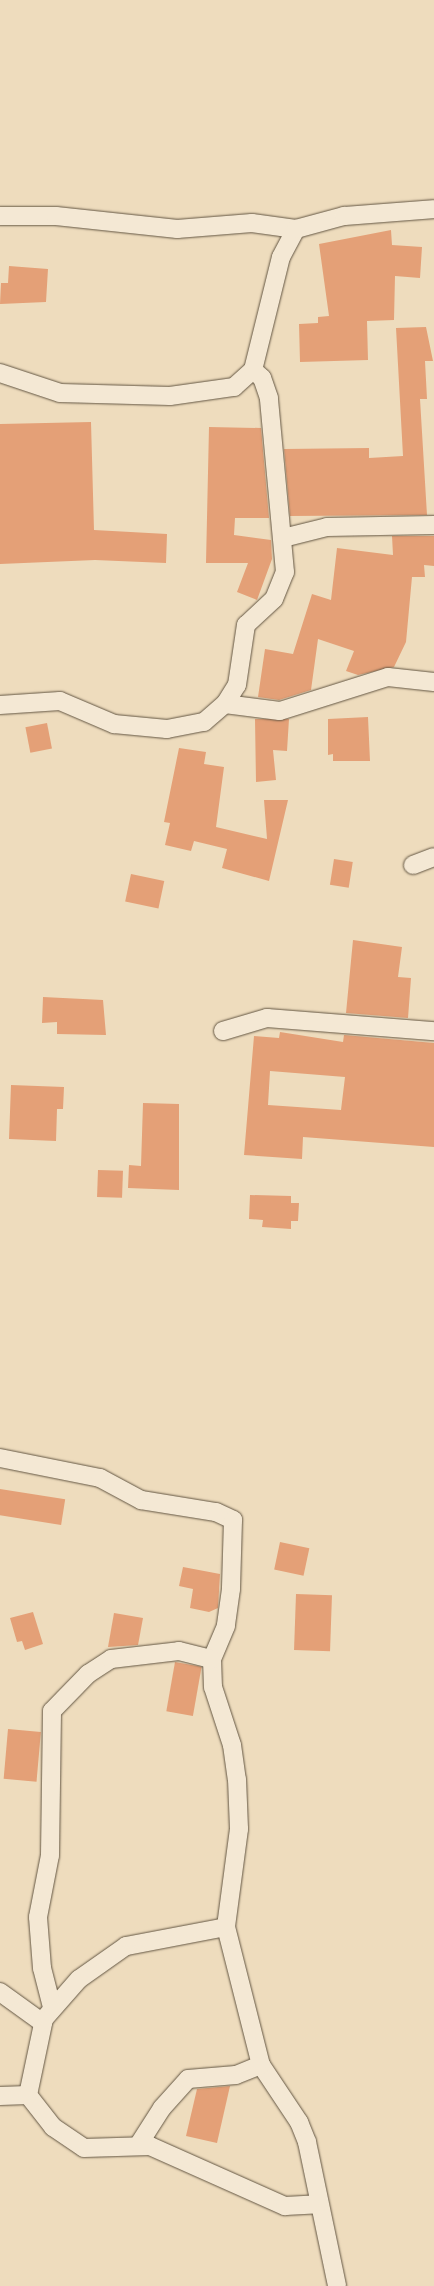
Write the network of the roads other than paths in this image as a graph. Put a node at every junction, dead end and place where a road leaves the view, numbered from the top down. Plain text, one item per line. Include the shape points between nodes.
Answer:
1 (434, 209) edge
2 (0, 216) edge
3 (296, 229) junction
4 (253, 370) junction
5 (0, 373) edge
6 (434, 525) edge
7 (284, 538) junction
8 (434, 682) edge
9 (225, 704) junction
10 (0, 705) edge
11 (434, 856) edge
12 (412, 865) dead end
13 (223, 1031) dead end
14 (434, 1031) edge
15 (0, 1458) edge
16 (212, 1659) junction
17 (226, 1927) junction
18 (0, 1992) edge
19 (52, 2007) junction
20 (43, 2023) junction
21 (261, 2065) junction
22 (28, 2095) junction
23 (0, 2096) edge
24 (139, 2144) junction
25 (318, 2204) junction
26 (337, 2286) edge

1 - 3 street via 344,216
2 - 3 street via 56,216 177,229 252,223
3 - 4 street via 281,257
4 - 5 street via 234,386 170,396 60,393
4 - 7 street via 262,378 269,398
6 - 7 street via 327,528
7 - 9 street via 283,582 274,599 246,625 237,685
8 - 9 street via 388,677 280,711
9 - 10 street via 204,722 167,729 114,724 60,701
11 - 12 street
13 - 14 street via 267,1018
15 - 16 street via 100,1478 152,1504 230,1517 235,1542 231,1589 226,1626
16 - 17 street via 213,1687 232,1745 236,1779 238,1829
16 - 19 street via 165,1651 111,1659 88,1674 52,1710 50,1855 38,1917 42,1968
17 - 19 street via 114,1952
17 - 21 street
18 - 20 street
19 - 20 street
20 - 22 street
21 - 24 street via 236,2075 188,2079 162,2108
21 - 25 street via 304,2132
22 - 23 street
22 - 24 street via 53,2127 84,2148
24 - 25 street via 162,2150 285,2206
25 - 26 street

